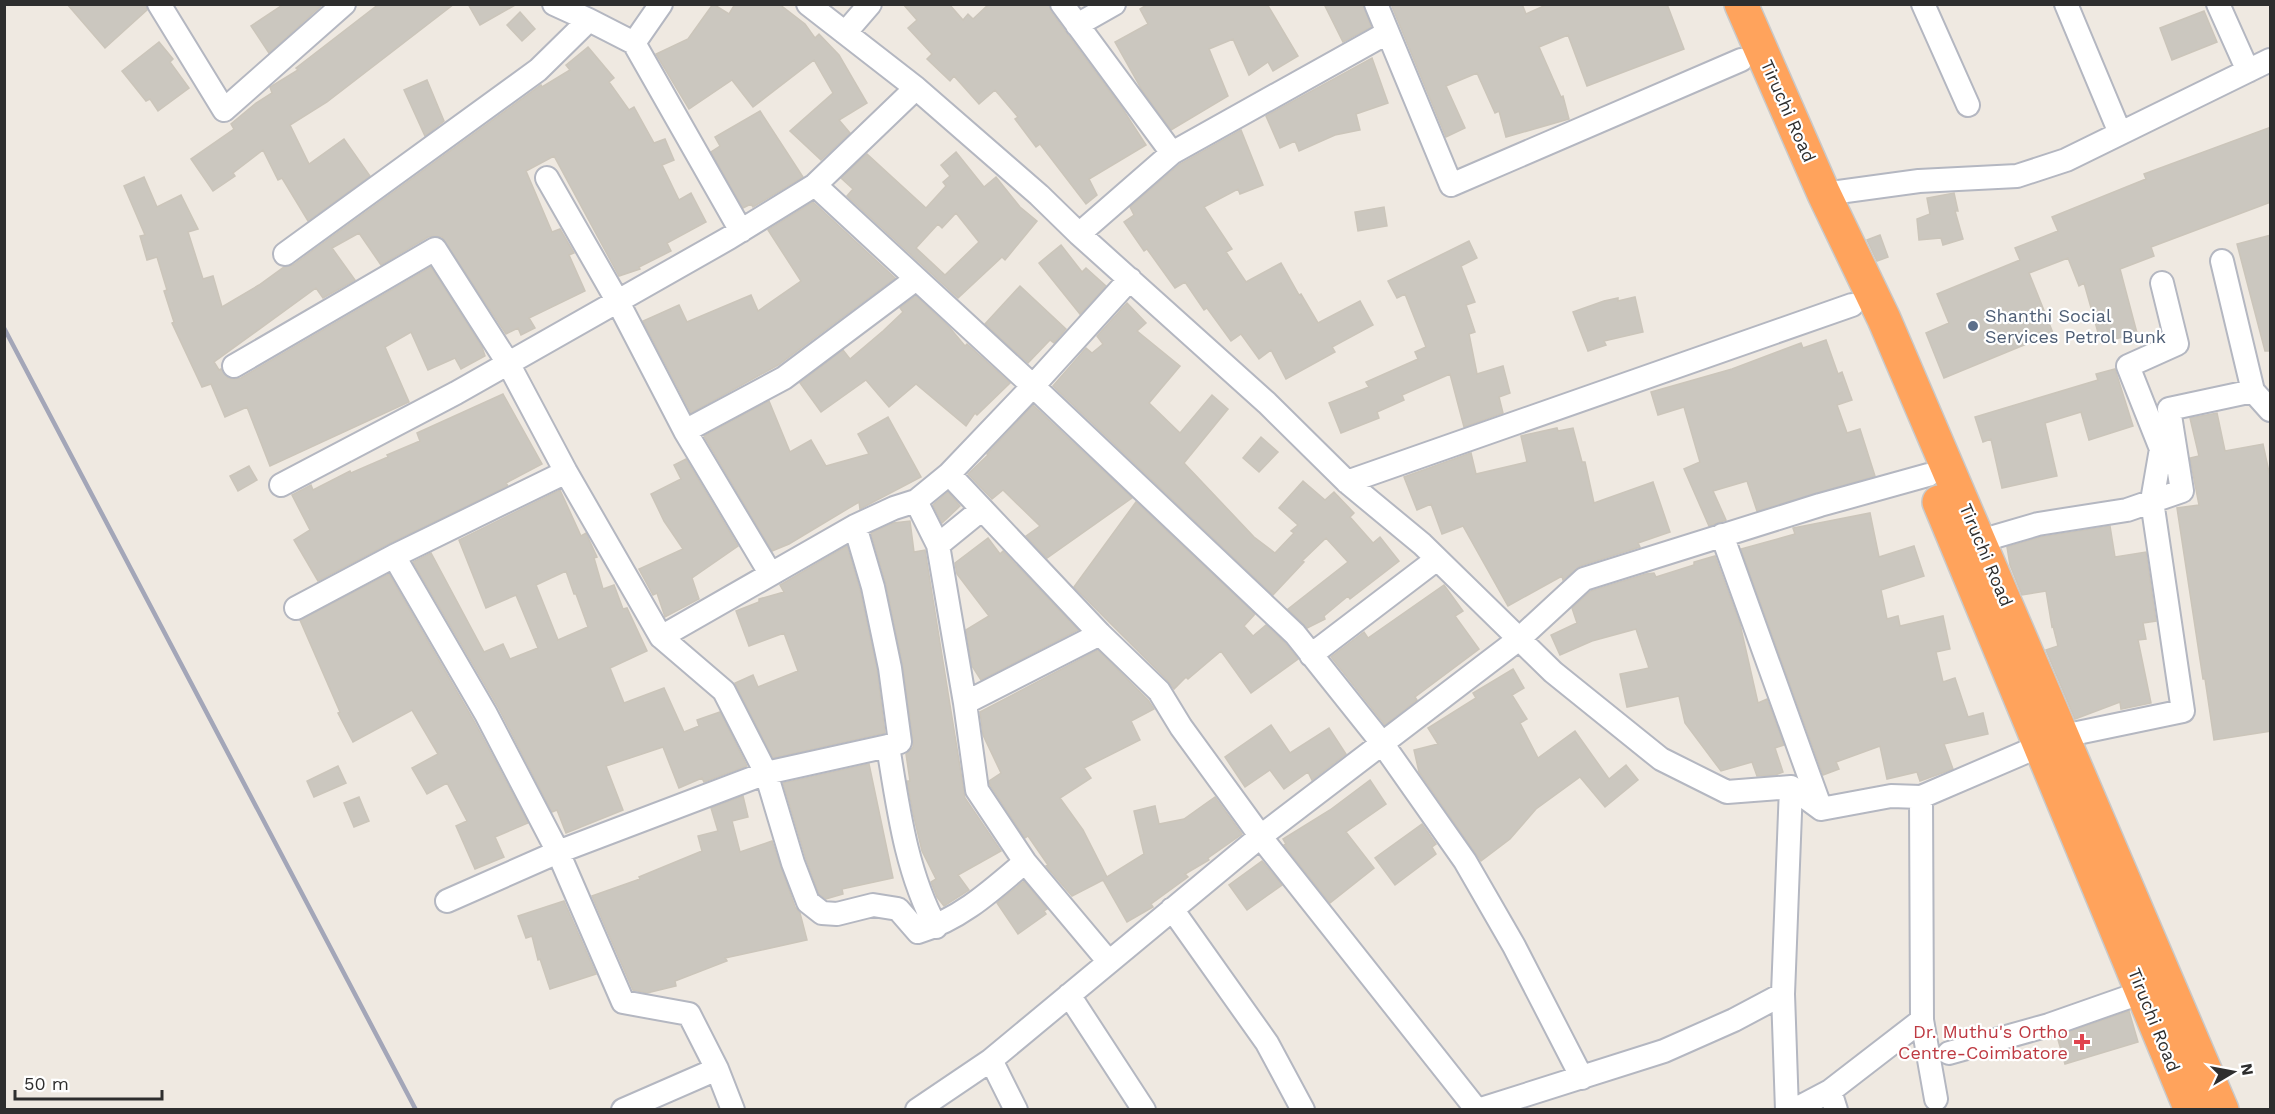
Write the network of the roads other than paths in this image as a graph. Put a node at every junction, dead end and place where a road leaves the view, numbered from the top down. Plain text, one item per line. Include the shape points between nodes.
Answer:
1 (159, 4) edge
2 (344, 4) edge
3 (554, 4) edge
4 (661, 4) edge
5 (808, 4) edge
6 (870, 4) edge
7 (1062, 4) edge
8 (1114, 4) edge
9 (1376, 4) edge
10 (1717, 4) edge
11 (1741, 4) edge
12 (1923, 4) edge
13 (2066, 4) edge
14 (2218, 4) edge
15 (589, 20) junction
16 (1077, 25) junction
17 (845, 33) junction
18 (1387, 33) junction
19 (634, 43) junction
20 (1741, 60) junction
21 (2271, 60) edge
22 (2248, 71) junction
23 (916, 88) junction
24 (1968, 105) dead end
25 (2120, 133) junction
26 (1172, 153) junction
27 (547, 178) dead end
28 (815, 185) junction
29 (1824, 194) junction
30 (741, 231) junction
31 (1079, 234) junction
32 (285, 254) dead end
33 (2222, 261) dead end
34 (916, 279) junction
35 (1130, 279) junction
36 (2162, 283) dead end
37 (618, 302) junction
38 (1852, 305) junction
39 (508, 363) junction
40 (234, 366) dead end
41 (1033, 386) junction
42 (2253, 391) junction
43 (2271, 410) edge
44 (685, 431) junction
45 (566, 472) junction
46 (948, 474) junction
47 (1928, 475) junction
48 (1347, 482) junction
49 (281, 485) dead end
50 (916, 501) junction
51 (2152, 501) junction
52 (981, 510) junction
53 (855, 526) junction
54 (1722, 535) junction
55 (1980, 541) junction
56 (938, 546) junction
57 (394, 556) junction
58 (1437, 559) junction
59 (770, 573) junction
60 (296, 608) dead end
61 (1100, 634) junction
62 (661, 637) junction
63 (1519, 639) junction
64 (1311, 655) junction
65 (965, 703) junction
66 (2051, 741) junction
67 (1383, 743) junction
68 (888, 746) junction
69 (765, 773) junction
70 (1791, 787) junction
71 (1921, 797) junction
72 (1821, 809) junction
73 (1261, 837) junction
74 (558, 852) junction
75 (1025, 862) junction
76 (447, 901) dead end
77 (1173, 909) junction
78 (936, 927) junction
79 (1109, 962) junction
80 (2143, 992) junction
81 (1783, 994) junction
82 (1069, 995) junction
83 (1922, 1020) junction
84 (1949, 1053) dead end
85 (991, 1060) junction
86 (717, 1069) junction
87 (1582, 1078) junction
88 (1936, 1099) dead end
89 (1833, 1100) edge
90 (623, 1110) edge
91 (734, 1110) edge
92 (917, 1110) edge
93 (1016, 1110) edge
94 (1144, 1110) edge
95 (1304, 1110) edge
96 (1478, 1110) edge
97 (1787, 1110) edge
98 (1794, 1110) edge
99 (2191, 1110) edge
100 (2222, 1110) edge

1 - 2 street via 224,110
3 - 15 street
4 - 19 street
5 - 17 street
6 - 17 street
7 - 16 street
8 - 16 street
9 - 18 street
10 - 20 highway, Tiruchi Road
11 - 29 highway, Tiruchi Road
12 - 24 street
13 - 25 street
14 - 22 street
15 - 19 street
15 - 32 street via 538,70
16 - 26 street
17 - 23 street
18 - 20 street via 1451,185
18 - 26 street
19 - 30 street
20 - 38 highway, Tiruchi Road
21 - 22 street
22 - 25 street
23 - 28 street
23 - 31 street
25 - 29 street via 2066,160 2017,176 1919,181
26 - 31 street
27 - 37 street
28 - 30 street
28 - 34 street
29 - 55 highway, Tiruchi Road via 1884,319
30 - 37 street
31 - 35 street
33 - 42 street
34 - 41 street
34 - 44 street via 784,378
35 - 41 street
35 - 48 street via 1267,403
36 - 51 street via 2177,344 2128,366 2161,449
37 - 39 street
37 - 44 street
38 - 47 highway, Tiruchi Road
38 - 48 street
39 - 40 street via 435,249
39 - 45 street
39 - 49 street
41 - 46 street
41 - 64 street via 1295,634
42 - 43 street
42 - 51 street via 2169,409 2182,491
44 - 59 street
45 - 57 street
45 - 62 street
46 - 50 street
46 - 52 street
47 - 54 street
47 - 66 highway, Tiruchi Road
48 - 58 street
50 - 53 street
50 - 56 street
51 - 55 street via 2127,510 2038,524
51 - 66 street via 2183,711
52 - 56 street
52 - 61 street
53 - 59 street
53 - 68 street via 890,668 900,742
54 - 63 street via 1584,579
54 - 72 street
55 - 66 highway, Tiruchi Road
56 - 65 street
57 - 60 street
57 - 74 street via 486,714
58 - 63 street
58 - 64 street
59 - 62 street
61 - 65 street
61 - 73 street via 1159,691
62 - 69 street via 724,691
63 - 67 street
63 - 70 street via 1553,672 1661,759 1727,792
64 - 67 street
65 - 75 street via 977,790
66 - 71 street
66 - 80 highway, Tiruchi Road
66 - 100 highway, Tiruchi Road
67 - 73 street
67 - 87 street via 1465,861
68 - 69 street
68 - 78 street via 900,819 922,901
69 - 74 street
69 - 78 street via 808,902 822,913 837,914 873,905 898,909 918,932
70 - 72 street
70 - 81 street
71 - 72 street via 1891,796
71 - 83 street
73 - 77 street
73 - 96 street
74 - 76 street
74 - 86 street via 623,1002 689,1014
75 - 78 street via 968,909
75 - 79 street
77 - 79 street
77 - 95 street via 1267,1043
79 - 82 street
80 - 84 street via 2049,1025
80 - 99 highway, Tiruchi Road
81 - 87 street via 1664,1051
81 - 97 street
82 - 85 street
82 - 94 street
83 - 88 street
83 - 89 street
85 - 92 street
85 - 93 street
86 - 90 street
86 - 91 street
87 - 96 street
89 - 98 street

